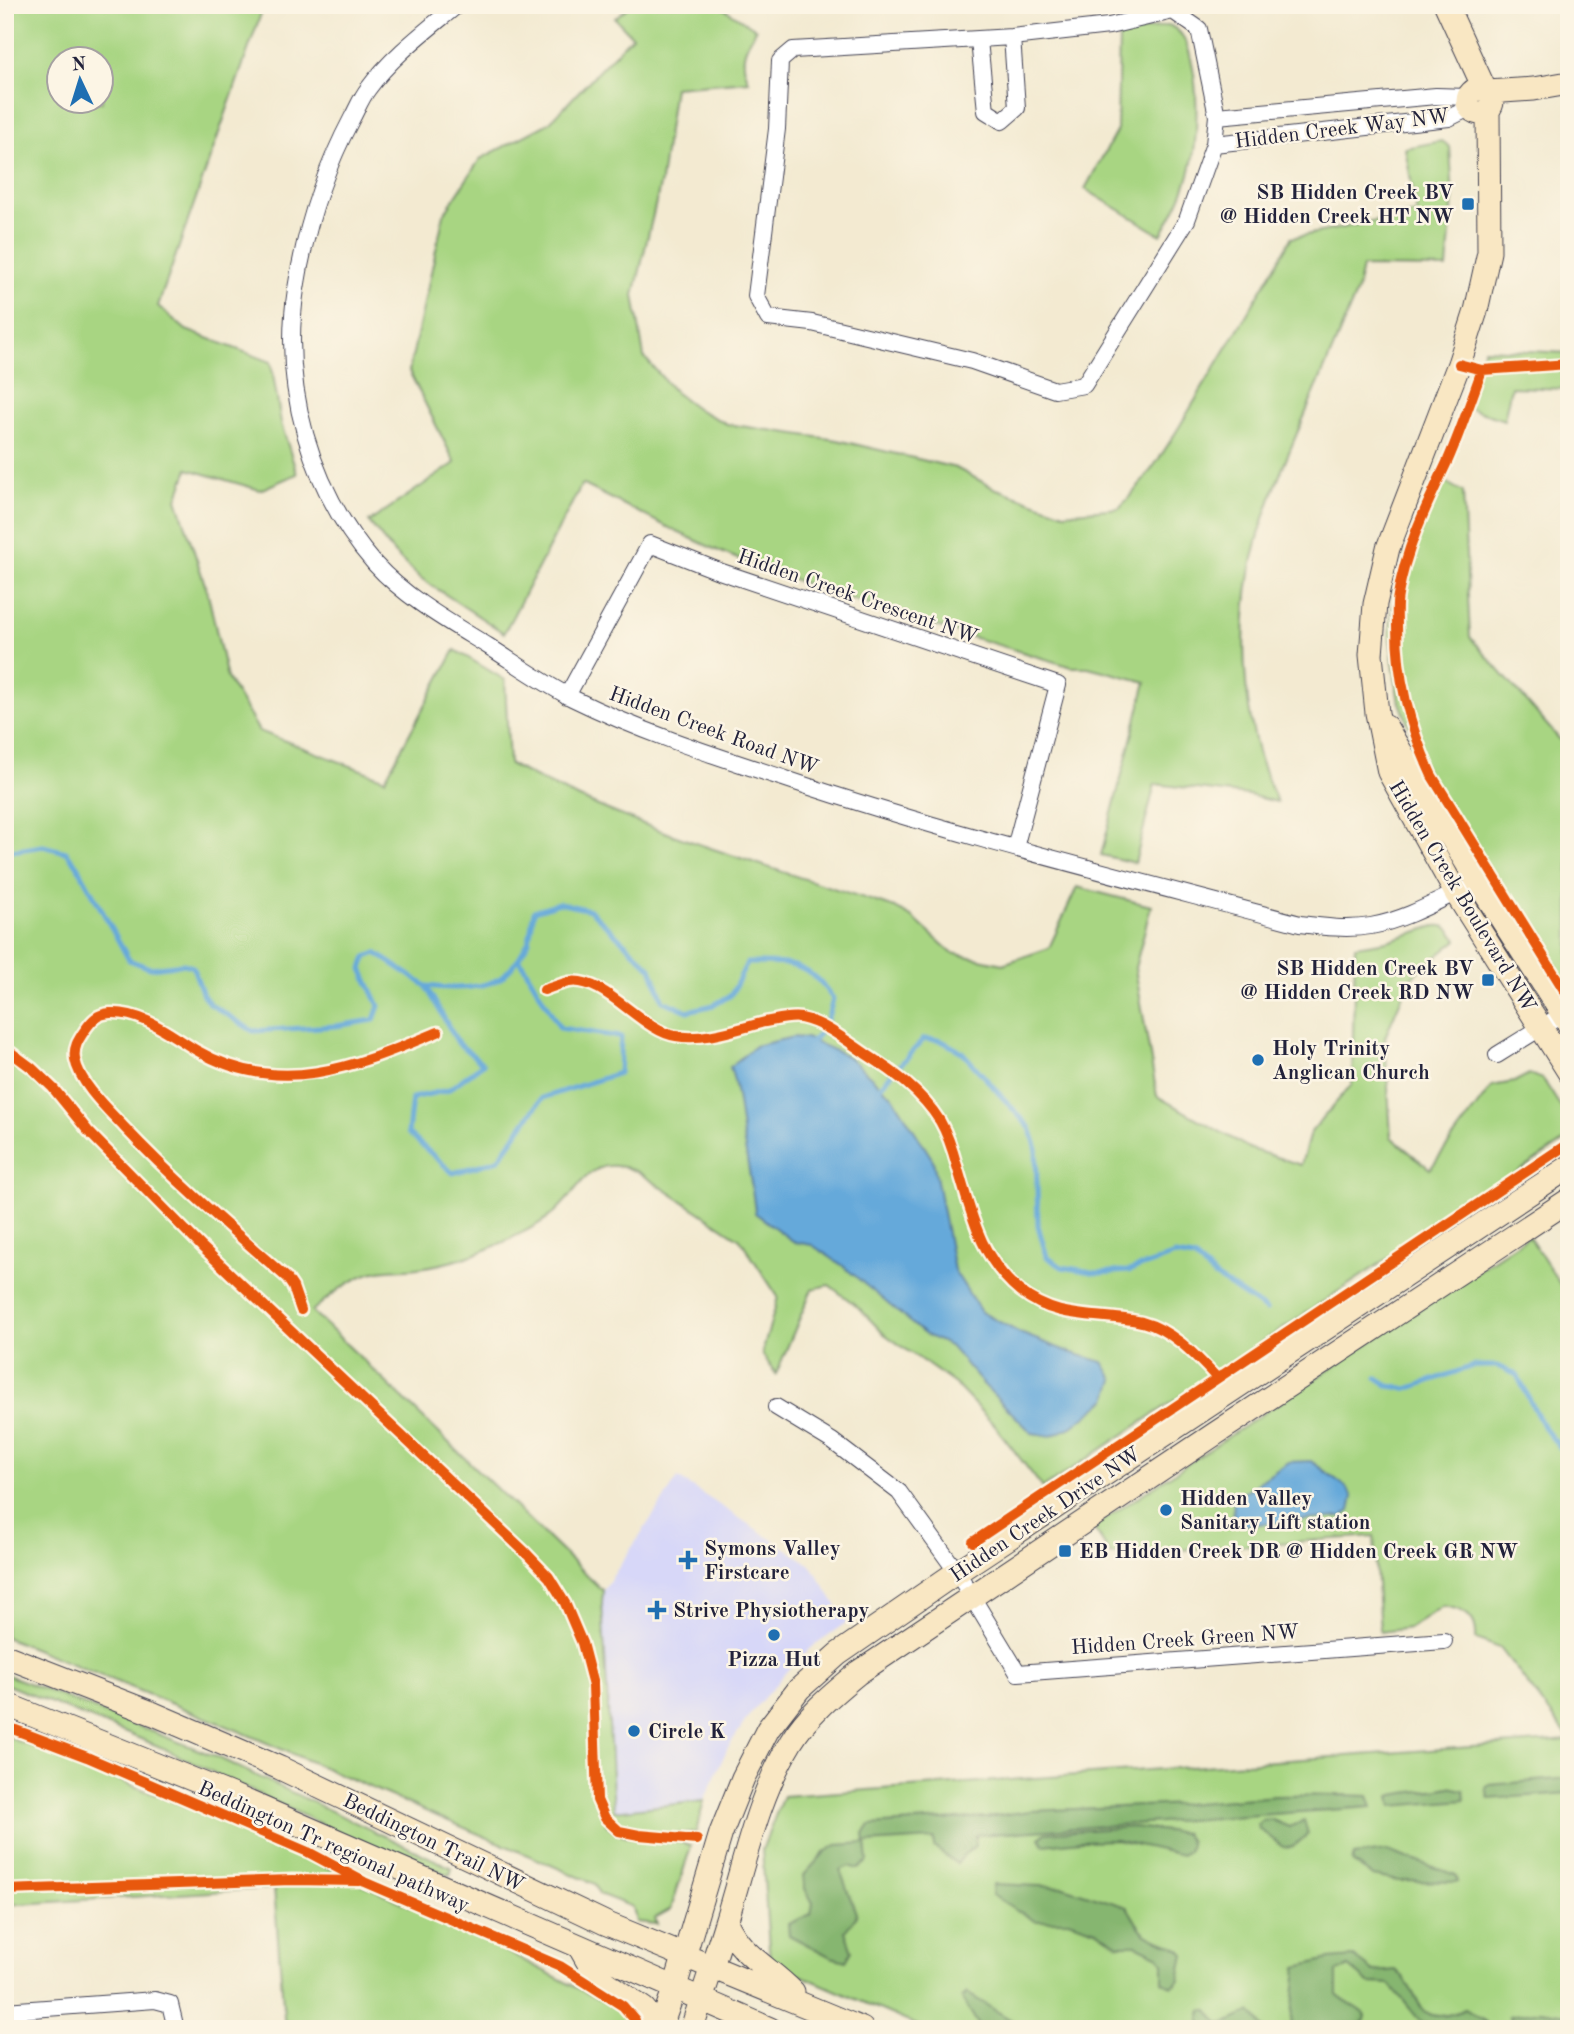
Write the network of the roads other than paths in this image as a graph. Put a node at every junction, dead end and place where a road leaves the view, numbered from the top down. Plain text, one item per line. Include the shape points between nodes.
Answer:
1 (457, 5) edge
2 (1446, 5) edge
3 (1012, 37) junction
4 (979, 40) junction
5 (1569, 83) edge
6 (1480, 101) junction
7 (1217, 116) junction
8 (1214, 144) junction
9 (567, 695) junction
10 (1377, 713) junction
11 (1015, 848) junction
12 (1478, 882) junction
13 (1456, 893) junction
14 (1566, 1019) edge
15 (1542, 1027) junction
16 (1497, 1055) dead end
17 (1569, 1072) edge
18 (1569, 1167) edge
19 (1569, 1200) edge
20 (776, 1407) dead end
21 (1124, 1461) junction
22 (1142, 1485) junction
23 (957, 1572) junction
24 (972, 1597) junction
25 (1444, 1641) dead end
26 (5, 1656) edge
27 (799, 1689) junction
28 (5, 1704) edge
29 (819, 1706) junction
30 (726, 1922) junction
31 (579, 1947) junction
32 (684, 1955) junction
33 (710, 1966) junction
34 (675, 1987) junction
35 (701, 1999) junction
36 (805, 2004) junction
37 (5, 2011) edge
38 (176, 2029) edge
39 (659, 2029) edge
40 (692, 2029) edge
41 (770, 2029) edge
42 (862, 2029) edge

1 - 9 street, Hidden Creek Road NW via 404,49 367,90 337,147 302,247 291,319 293,380 299,417 315,463 346,525 377,565 446,620
2 - 6 street, Hidden Creek Boulevard NW
3 - 4 street
3 - 4 street via 1017,108 1002,121 986,111
3 - 7 street via 1109,26 1173,11 1199,29
4 - 8 street via 793,50 780,61 777,129 756,296 768,318 812,323 972,361 1055,390 1084,385 1187,220
5 - 6 street, Hidden Creek Way NW
6 - 7 street, Hidden Creek Way NW via 1436,96
6 - 8 street, Hidden Creek Way NW via 1449,118
6 - 10 street, Hidden Creek Boulevard NW via 1490,194 1489,252 1476,311 1388,548 1374,604 1371,655
7 - 8 street
9 - 11 street, Hidden Creek Road NW via 672,741 891,814
9 - 11 street, Hidden Creek Crescent NW via 650,544 1058,685
10 - 12 street, Hidden Creek Boulevard NW
10 - 13 street, Hidden Creek Boulevard NW via 1389,772
11 - 13 street, Hidden Creek Road NW via 1300,924 1331,928 1371,926
12 - 13 street, Hidden Creek Road NW
12 - 14 street, Hidden Creek Boulevard NW
13 - 15 street, Hidden Creek Boulevard NW
14 - 15 street
15 - 16 street
15 - 17 street, Hidden Creek Boulevard NW
18 - 21 street, Hidden Creek Drive NW
19 - 22 street, Hidden Creek Drive NW
20 - 23 street via 832,1441 899,1492
21 - 22 street
21 - 23 street, Hidden Creek Drive NW
22 - 24 street, Hidden Creek Drive NW
23 - 24 street
23 - 27 street, Hidden Creek Drive NW via 838,1654
24 - 25 street, Hidden Creek Green NW via 1018,1673
24 - 29 street, Hidden Creek Drive NW via 858,1673
26 - 32 street, Beddington Trail NW via 280,1768 593,1918
27 - 29 street
27 - 32 street, Hidden Creek Drive NW via 768,1729 743,1778
28 - 31 street, Beddington Trail NW via 234,1796
29 - 30 street, Hidden Creek Drive NW via 791,1741 762,1802
30 - 33 street, Hidden Creek Drive NW
30 - 36 street via 746,1954
31 - 34 street, Beddington Trail NW
31 - 39 street via 596,1976 644,2009
32 - 33 street, Beddington Trail NW
32 - 34 street, Hidden Creek Drive NW
33 - 35 street, Hidden Creek Drive NW
33 - 36 street, Beddington Trail NW
34 - 35 street, Beddington Trail NW
34 - 39 street, Hidden Creek Drive NW
35 - 40 street, Hidden Creek Drive NW
35 - 41 street, Beddington Trail NW
36 - 42 street, Beddington Trail NW
37 - 38 street via 155,2000 170,2004

